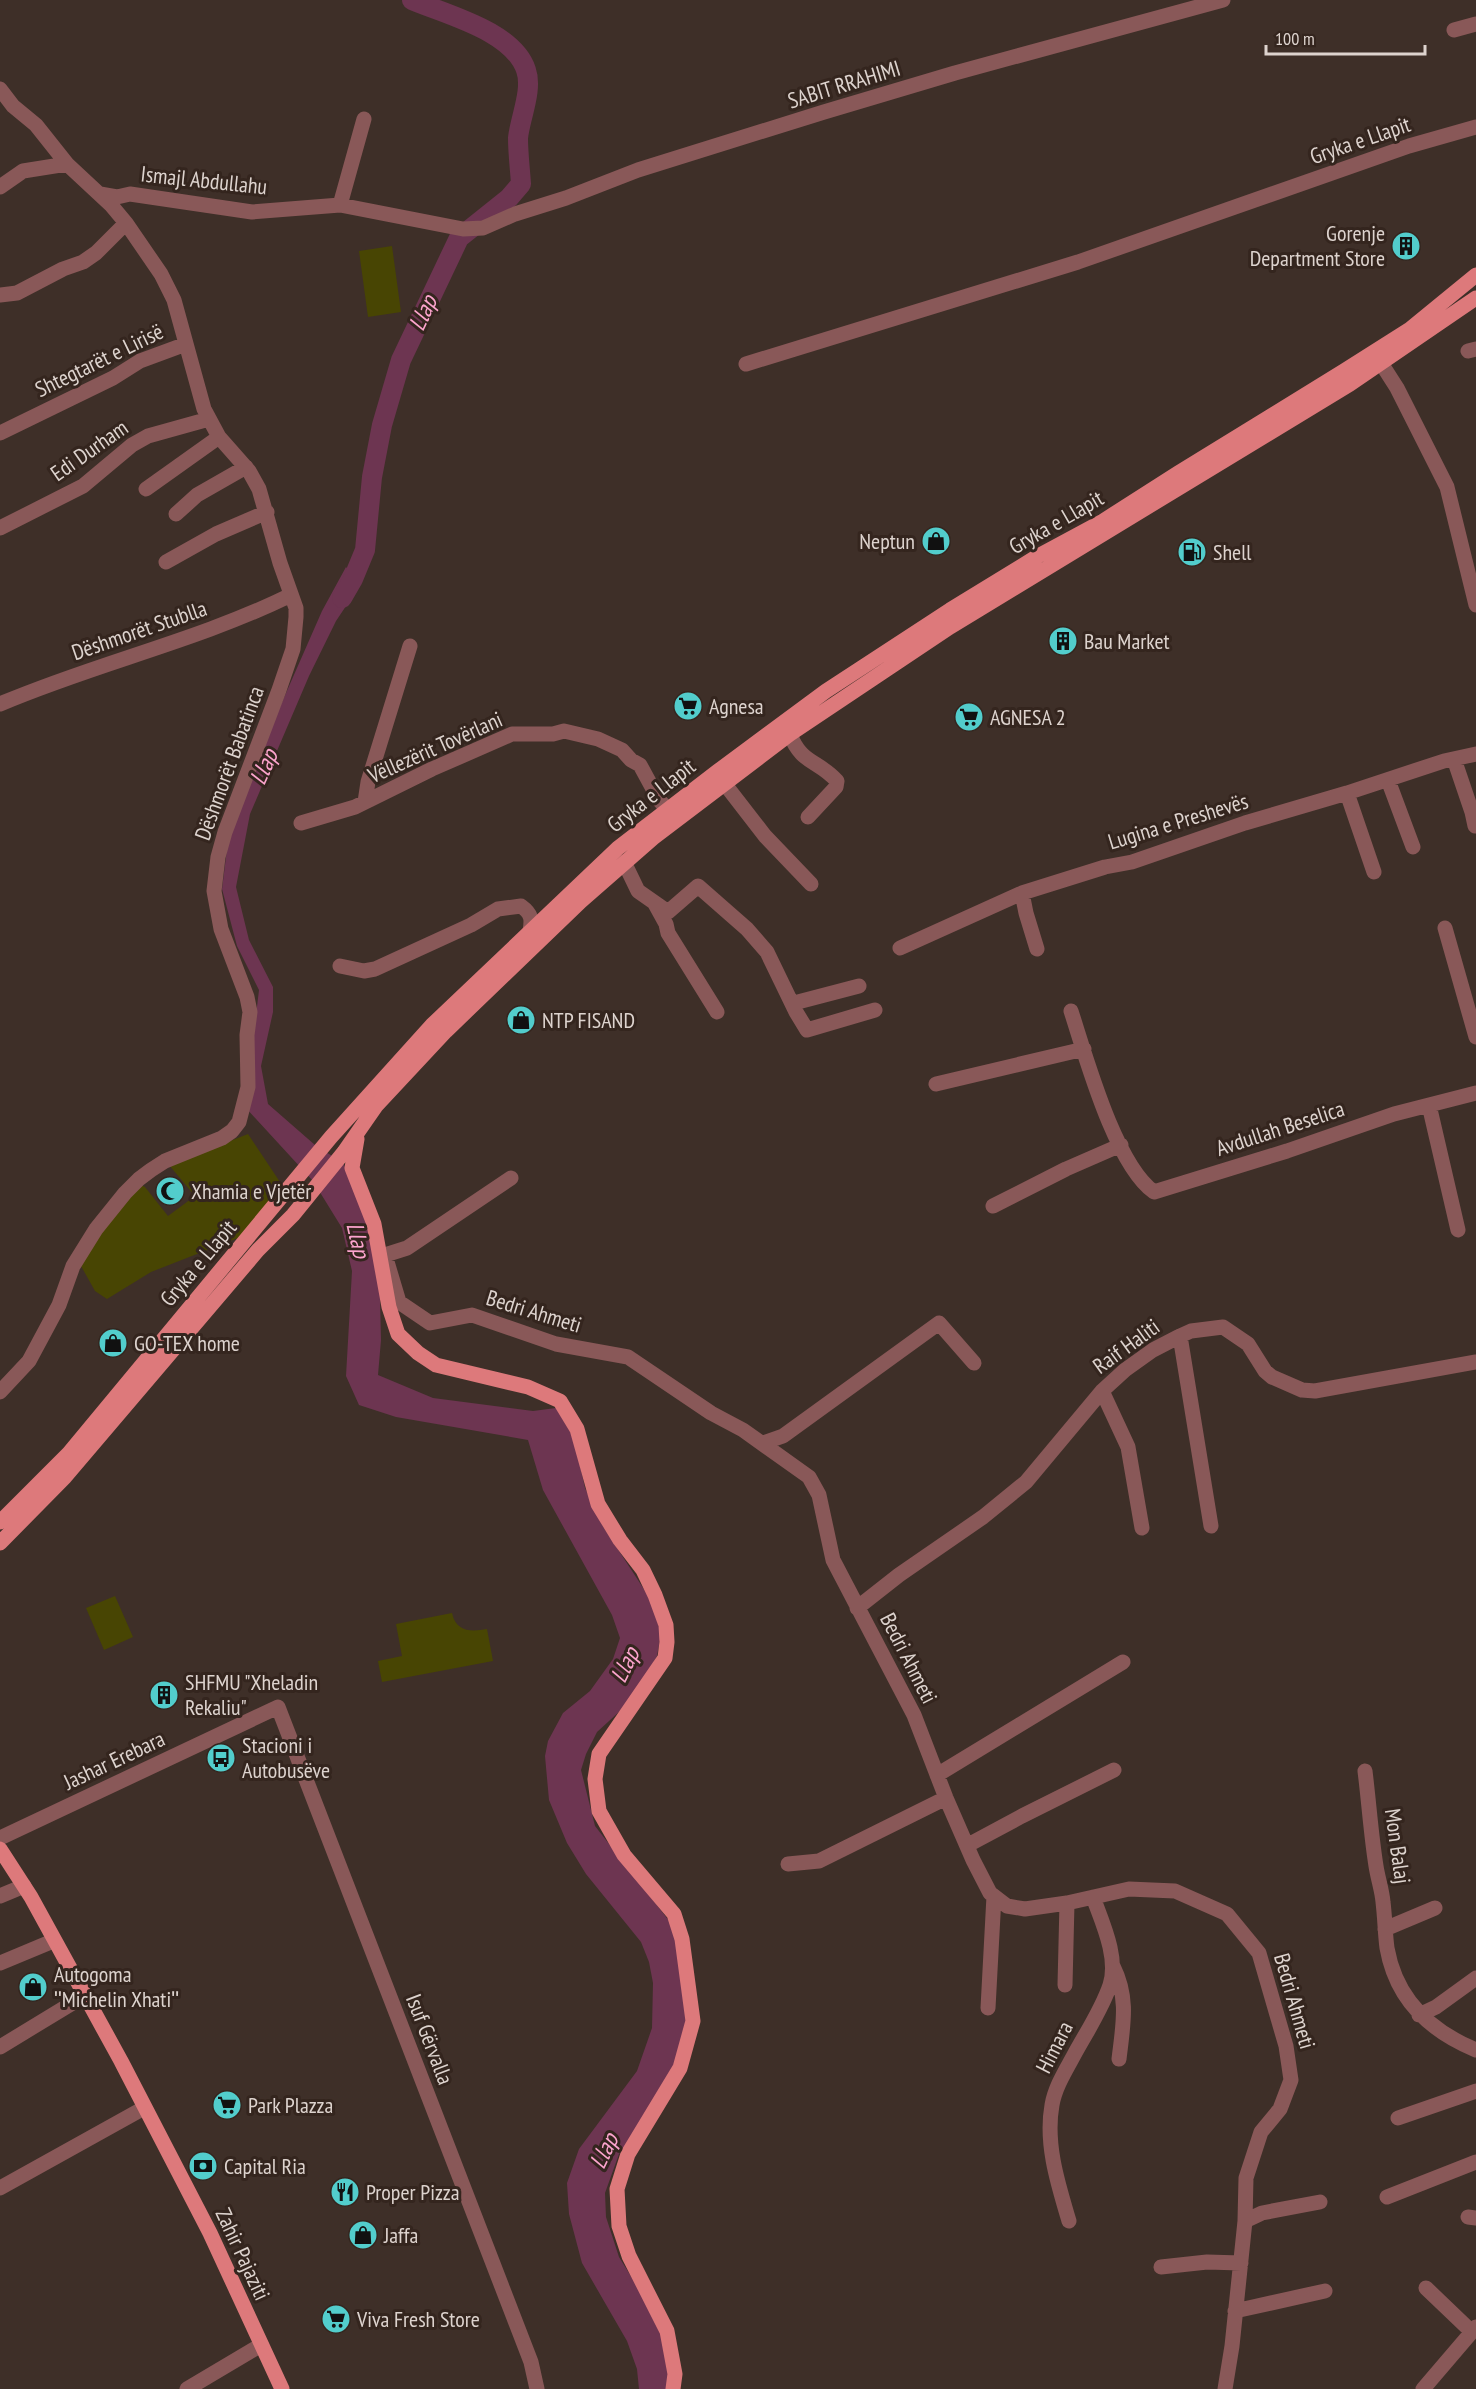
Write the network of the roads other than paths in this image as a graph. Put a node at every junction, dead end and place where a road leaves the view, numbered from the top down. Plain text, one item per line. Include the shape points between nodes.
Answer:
1 (1223, 0) edge
2 (1476, 24) edge
3 (1454, 30) dead end
4 (0, 89) edge
5 (5, 106) edge
6 (364, 119) dead end
7 (1476, 127) edge
8 (67, 164) junction
9 (0, 187) edge
10 (100, 194) junction
11 (340, 205) junction
12 (126, 223) junction
13 (483, 228) joint
14 (1476, 275) edge
15 (0, 295) edge
16 (1476, 298) edge
17 (186, 344) junction
18 (1381, 363) junction
19 (746, 364) dead end
20 (208, 419) junction
21 (0, 433) edge
22 (219, 437) junction
23 (246, 467) junction
24 (146, 489) dead end
25 (267, 512) junction
26 (176, 514) dead end
27 (0, 528) edge
28 (166, 562) dead end
29 (291, 595) junction
30 (1476, 605) edge
31 (410, 646) dead end
32 (0, 704) edge
33 (790, 734) junction
34 (1476, 754) edge
35 (1455, 759) junction
36 (1388, 780) junction
37 (724, 783) junction
38 (1347, 793) junction
39 (365, 802) junction
40 (668, 810) junction
41 (808, 817) dead end
42 (301, 823) dead end
43 (1475, 826) edge
44 (1413, 847) dead end
45 (624, 862) junction
46 (1374, 872) dead end
47 (811, 884) dead end
48 (1022, 893) junction
49 (577, 896) junction
50 (651, 899) junction
51 (1445, 928) dead end
52 (534, 934) junction
53 (900, 948) dead end
54 (1037, 949) dead end
55 (340, 966) dead end
56 (859, 986) dead end
57 (794, 1003) junction
58 (875, 1010) dead end
59 (1071, 1011) dead end
60 (717, 1012) dead end
61 (1476, 1037) edge
62 (1084, 1049) junction
63 (936, 1084) dead end
64 (1476, 1093) edge
65 (1429, 1105) junction
66 (1121, 1145) junction
67 (351, 1151) junction
68 (511, 1178) dead end
69 (993, 1206) dead end
70 (1458, 1230) dead end
71 (1180, 1336) junction
72 (1476, 1362) edge
73 (974, 1363) dead end
74 (1102, 1391) junction
75 (0, 1392) edge
76 (763, 1443) junction
77 (0, 1522) edge
78 (1211, 1526) dead end
79 (1142, 1528) dead end
80 (0, 1543) edge
81 (857, 1608) junction
82 (1123, 1662) dead end
83 (278, 1707) joint
84 (1114, 1770) dead end
85 (1365, 1771) dead end
86 (938, 1775) junction
87 (946, 1798) junction
88 (0, 1838) edge
89 (968, 1845) junction
90 (0, 1849) edge
91 (788, 1864) dead end
92 (24, 1886) junction
93 (0, 1896) edge
94 (994, 1896) junction
95 (1093, 1897) junction
96 (1067, 1903) junction
97 (1435, 1908) dead end
98 (1385, 1929) junction
99 (53, 1941) junction
100 (0, 1963) edge
101 (1112, 1963) junction
102 (1476, 1978) edge
103 (1065, 1985) dead end
104 (84, 1996) junction
105 (988, 2008) dead end
106 (1419, 2015) junction
107 (0, 2047) edge
108 (1476, 2050) edge
109 (1119, 2059) dead end
110 (1476, 2091) edge
111 (144, 2108) junction
112 (1398, 2118) dead end
113 (1476, 2162) edge
114 (0, 2188) edge
115 (1387, 2197) dead end
116 (1320, 2202) dead end
117 (1069, 2221) dead end
118 (1245, 2221) junction
119 (1241, 2263) junction
120 (1161, 2267) dead end
121 (1426, 2288) dead end
122 (1325, 2291) dead end
123 (1235, 2311) junction
124 (1474, 2329) edge
125 (261, 2345) junction
126 (187, 2389) edge
127 (282, 2389) edge
128 (537, 2389) edge
129 (673, 2389) edge
130 (1226, 2389) edge
131 (1424, 2389) edge

1 - 13 street, SABIT RRAHIMI via 824,112 638,170
2 - 3 street
4 - 5 street, Dëshmorët Babatinca
5 - 8 street, Dëshmorët Babatinca via 36,125
6 - 11 street
7 - 19 street, Gryka e Llapit via 1078,261
8 - 9 street via 23,171
8 - 10 street, Dëshmorët Babatinca
10 - 11 street, Ismajl Abdullahu via 130,194 252,212
10 - 12 street, Dëshmorët Babatinca
11 - 13 street, Ismajl Abdullahu via 463,229
12 - 15 street via 83,262 17,293
12 - 17 street, Dëshmorët Babatinca via 174,300
14 - 40 main road, Gryka e Llapit via 1410,329 1104,521 950,610 826,691
16 - 18 main road, Gryka e Llapit
17 - 20 street, Dëshmorët Babatinca
17 - 21 street, Shtegtarët e Lirisë via 140,361
18 - 30 street via 1447,487
18 - 33 main road, Gryka e Llapit via 950,627
20 - 22 street, Dëshmorët Babatinca
20 - 27 street, Edi Durham via 148,436 83,486
22 - 23 street, Dëshmorët Babatinca
22 - 24 street
23 - 25 street, Dëshmorët Babatinca
23 - 26 street via 197,495
25 - 28 street
25 - 29 street, Dëshmorët Babatinca
29 - 32 street, Dëshmorët Stublla via 201,634
29 - 75 street, Dëshmorët Babatinca via 296,608 293,649 225,832 214,891 220,930 248,997 250,1012 249,1087 239,1122 222,1138 165,1161 125,1194 96,1229 73,1266 59,1305 28,1362
31 - 39 street, Vëllezërit Tovërlani
33 - 37 main road, Gryka e Llapit
33 - 41 street via 802,755 837,781
34 - 35 street, Lugina e Preshevës
35 - 36 street, Lugina e Preshevës
35 - 43 street
36 - 38 street, Lugina e Preshevës
36 - 44 street
37 - 45 main road, Gryka e Llapit
37 - 47 street, Gryka e Llapit via 765,836
38 - 46 street
38 - 48 street, Lugina e Preshevës
39 - 40 street, Vëllezërit Tovërlani via 512,734 564,731 622,750 640,765
39 - 42 street, Vëllezërit Tovërlani
40 - 49 main road, Gryka e Llapit via 618,848
45 - 49 main road, Gryka e Llapit
45 - 50 street via 638,891
48 - 53 street, Lugina e Preshevës
48 - 54 street
49 - 52 main road, Gryka e Llapit
50 - 57 street via 668,912 698,886 767,952
50 - 60 street
51 - 61 street
52 - 55 street via 532,919 521,906 498,909 375,969
52 - 67 main road, Gryka e Llapit via 376,1106 360,1128
52 - 77 main road, Gryka e Llapit via 499,959 432,1025 331,1137 69,1453
56 - 57 street
57 - 58 street via 807,1030
59 - 62 street, Avdullah Beselica
62 - 63 street
62 - 66 street, Avdullah Beselica
64 - 65 street, Avdullah Beselica
65 - 66 street, Avdullah Beselica via 1154,1191 1144,1185
65 - 70 street
66 - 69 street
67 - 80 main road, Gryka e Llapit via 258,1250 65,1477
67 - 129 main road via 352,1168 374,1224 389,1307 399,1334 436,1365 528,1387 560,1401 577,1429 598,1504 643,1570 666,1625 665,1658 599,1754 595,1779 599,1811 624,1854 674,1914 682,1939 693,2021 680,2068 628,2154 617,2189 619,2226 629,2256 667,2331 675,2373
68 - 76 street, Bedri Ahmeti via 407,1248 385,1255 399,1302 430,1323 472,1315 556,1344 628,1357
71 - 72 street, Raif Haliti via 1223,1327 1248,1344 1272,1377 1302,1390 1315,1391
71 - 74 street, Raif Haliti via 1153,1350
71 - 78 street
73 - 76 street via 939,1323 783,1436
74 - 79 street via 1128,1447
74 - 81 street, Raif Haliti via 1026,1482
76 - 81 street, Bedri Ahmeti via 809,1477 819,1495 833,1560
81 - 86 street, Bedri Ahmeti via 914,1715
82 - 86 street
83 - 88 street, Jashar Erebara
83 - 128 street, Isuf Gërvalla via 531,2362
84 - 89 street
85 - 98 street, Mon Balaj
86 - 87 street, Bedri Ahmeti
87 - 89 street, Bedri Ahmeti
87 - 91 street via 819,1861
89 - 94 street, Bedri Ahmeti
90 - 92 main road, Zahir Pajaziti
92 - 93 street
92 - 99 main road, Zahir Pajaziti
94 - 96 street, Bedri Ahmeti via 1007,1906 1025,1909
94 - 105 street
95 - 96 street, Bedri Ahmeti
95 - 101 street, Himara
95 - 118 street, Bedri Ahmeti via 1129,1889 1175,1890 1227,1914 1259,1953 1286,2046 1291,2080 1280,2109 1261,2132 1251,2160 1246,2178
96 - 103 street
97 - 98 street, Mon Balaj
98 - 106 street, Mon Balaj via 1394,1974
99 - 100 street
99 - 104 main road, Zahir Pajaziti
101 - 109 street via 1122,1984 1124,2020
101 - 117 street, Himara via 1110,1984 1053,2102 1050,2142
102 - 106 street
104 - 107 street
104 - 111 main road, Zahir Pajaziti
106 - 108 street, Mon Balaj via 1440,2032
110 - 112 street
111 - 114 street
111 - 125 main road, Zahir Pajaziti via 210,2233
113 - 115 street
116 - 118 street via 1262,2213
118 - 119 street, Bedri Ahmeti
119 - 120 street
119 - 123 street, Bedri Ahmeti
121 - 124 street
122 - 123 street
123 - 130 street, Bedri Ahmeti
124 - 131 street
125 - 126 street
125 - 127 main road, Zahir Pajaziti

